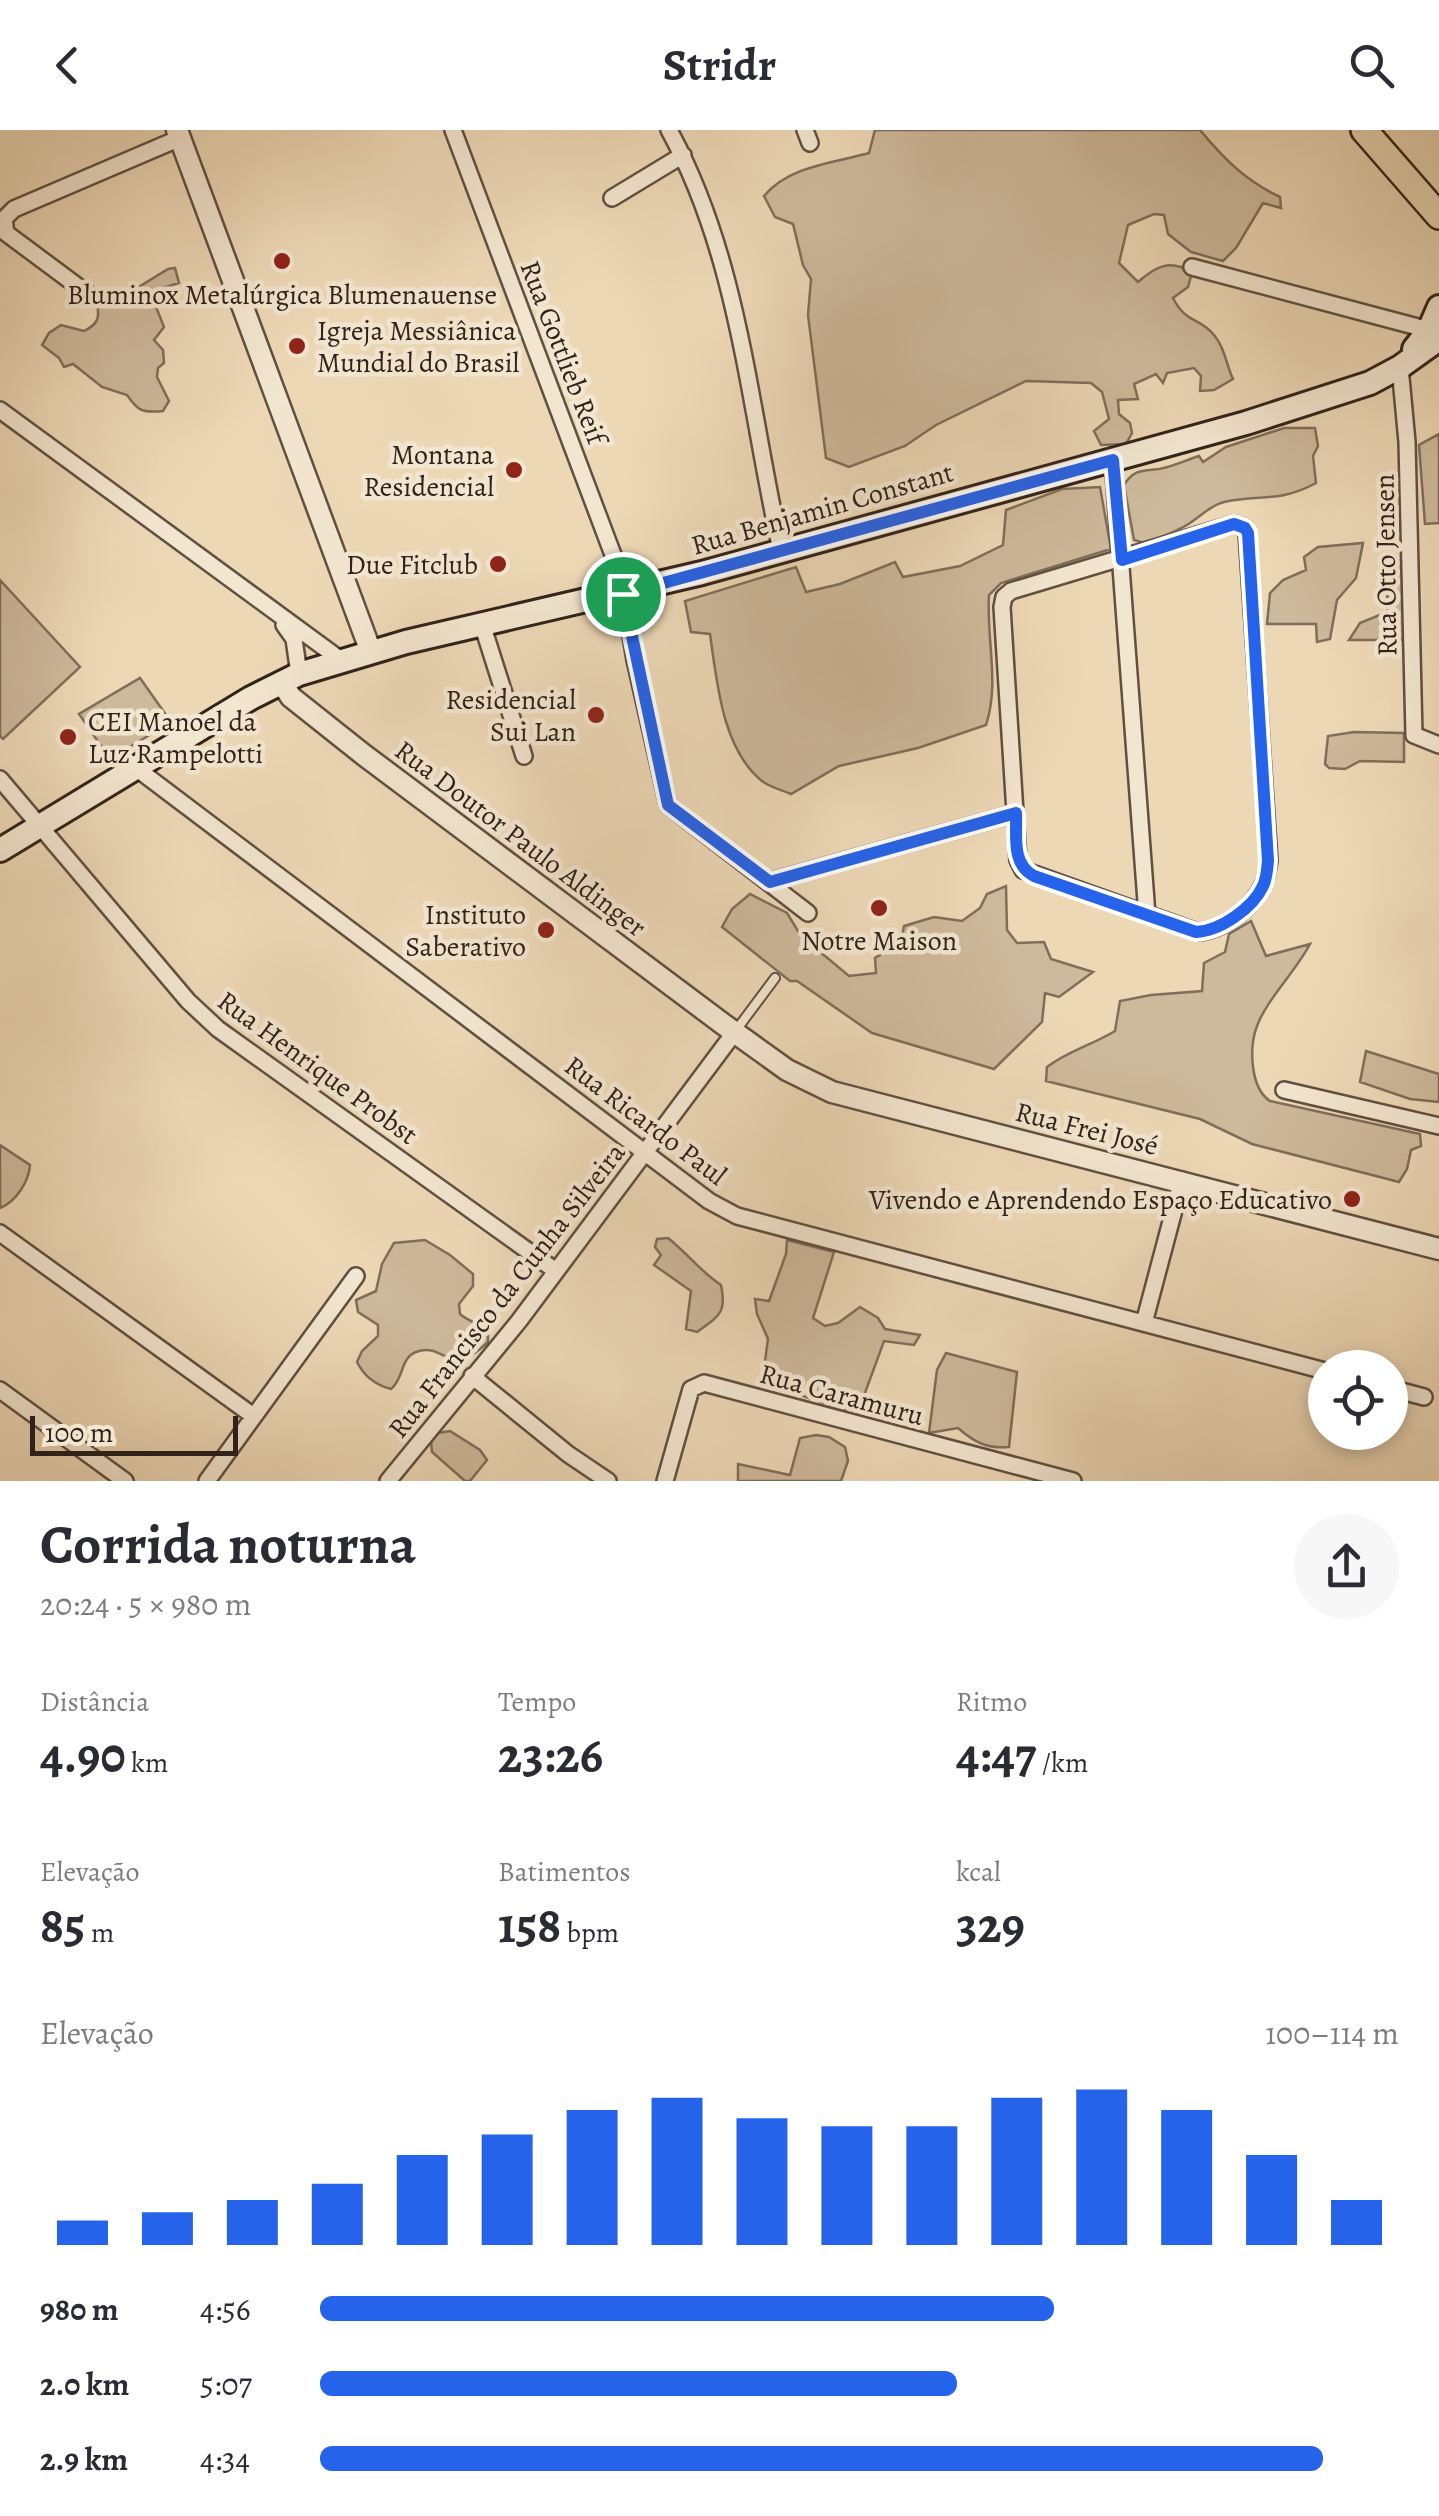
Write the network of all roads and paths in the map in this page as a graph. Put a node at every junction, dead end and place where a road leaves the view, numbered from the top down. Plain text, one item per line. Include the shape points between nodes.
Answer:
1 (453, 130) edge
2 (670, 130) edge
3 (1364, 130) edge
4 (178, 134) edge
5 (683, 155) junction
6 (612, 198) dead end
7 (1437, 220) edge
8 (1192, 266) dead end
9 (92, 297) dead end
10 (1439, 306) edge
11 (1434, 334) edge
12 (1400, 367) junction
13 (0, 410) edge
14 (1113, 460) junction
15 (780, 550) junction
16 (1122, 560) junction
17 (623, 594) junction
18 (275, 614) junction
19 (482, 624) junction
20 (370, 652) junction
21 (340, 660) junction
22 (290, 678) junction
23 (1439, 746) edge
24 (524, 756) dead end
25 (136, 768) junction
26 (0, 779) edge
27 (1016, 813) junction
28 (42, 825) junction
29 (0, 850) edge
30 (770, 882) junction
31 (808, 913) dead end
32 (1147, 915) junction
33 (775, 978) dead end
34 (734, 1033) junction
35 (1284, 1090) dead end
36 (1439, 1126) edge
37 (645, 1151) junction
38 (1182, 1180) junction
39 (0, 1233) edge
40 (1439, 1249) edge
41 (556, 1271) junction
42 (356, 1276) dead end
43 (1144, 1323) junction
44 (1308, 1366) edge
45 (472, 1376) junction
46 (0, 1390) edge
47 (1408, 1393) edge
48 (1424, 1397) dead end
49 (252, 1415) junction
50 (125, 1481) edge
51 (207, 1481) edge
52 (388, 1481) edge
53 (608, 1481) edge
54 (666, 1481) edge
55 (1073, 1481) edge

1 - 17 street, Rua Gottlieb Reif
2 - 5 street
3 - 7 main road
4 - 9 street via 4,219 6,233
4 - 20 street
5 - 6 street
5 - 15 street via 736,306
8 - 11 street
10 - 11 main road
11 - 12 main road, Rua Benjamin Constant
12 - 14 main road, Rua Benjamin Constant via 1337,394
12 - 23 street, Rua Otto Jensen via 1408,442 1414,736
13 - 18 street
14 - 15 main road, Rua Benjamin Constant
14 - 16 street
15 - 17 main road, Rua Benjamin Constant
16 - 27 street via 1004,597
16 - 32 street
16 - 32 street via 1234,524 1248,533 1265,884 1253,901 1209,932
17 - 19 main road, Rua Benjamin Constant
17 - 30 street, Rua Gottlieb Reif via 668,805
18 - 21 street
18 - 22 street via 294,639
19 - 20 main road, Rua Benjamin Constant
19 - 24 street
20 - 21 main road, Rua Benjamin Constant
21 - 22 main road, Rua Benjamin Constant
22 - 25 main road, Rua Benjamin Constant
22 - 34 street, Rua Doutor Paulo Aldinger via 291,698
25 - 28 main road, Rua Benjamin Constant
25 - 37 street, Rua Ricardo Paul
26 - 28 street, Rua Henrique Probst
27 - 30 street
27 - 32 street via 1023,870
28 - 29 main road, Rua Benjamin Constant
28 - 41 street, Rua Henrique Probst via 218,1029
30 - 31 street, Rua Gottlieb Reif
33 - 34 lane
34 - 37 street, Rua Francisco da Cunha Silveira
34 - 38 street, Rua Frei José via 832,1092
35 - 36 street
37 - 41 street, Rua Francisco da Cunha Silveira
37 - 43 street, Rua Ricardo Paul via 738,1216
38 - 40 street, Rua Frei José
38 - 43 street
39 - 49 street
41 - 45 street, Rua Francisco da Cunha Silveira
42 - 49 street
43 - 44 street, Rua Ricardo Paul
45 - 52 street, Rua Francisco da Cunha Silveira
45 - 53 street
46 - 50 street
47 - 48 street
49 - 51 street
54 - 55 street, Rua Caramuru via 692,1389 704,1383

